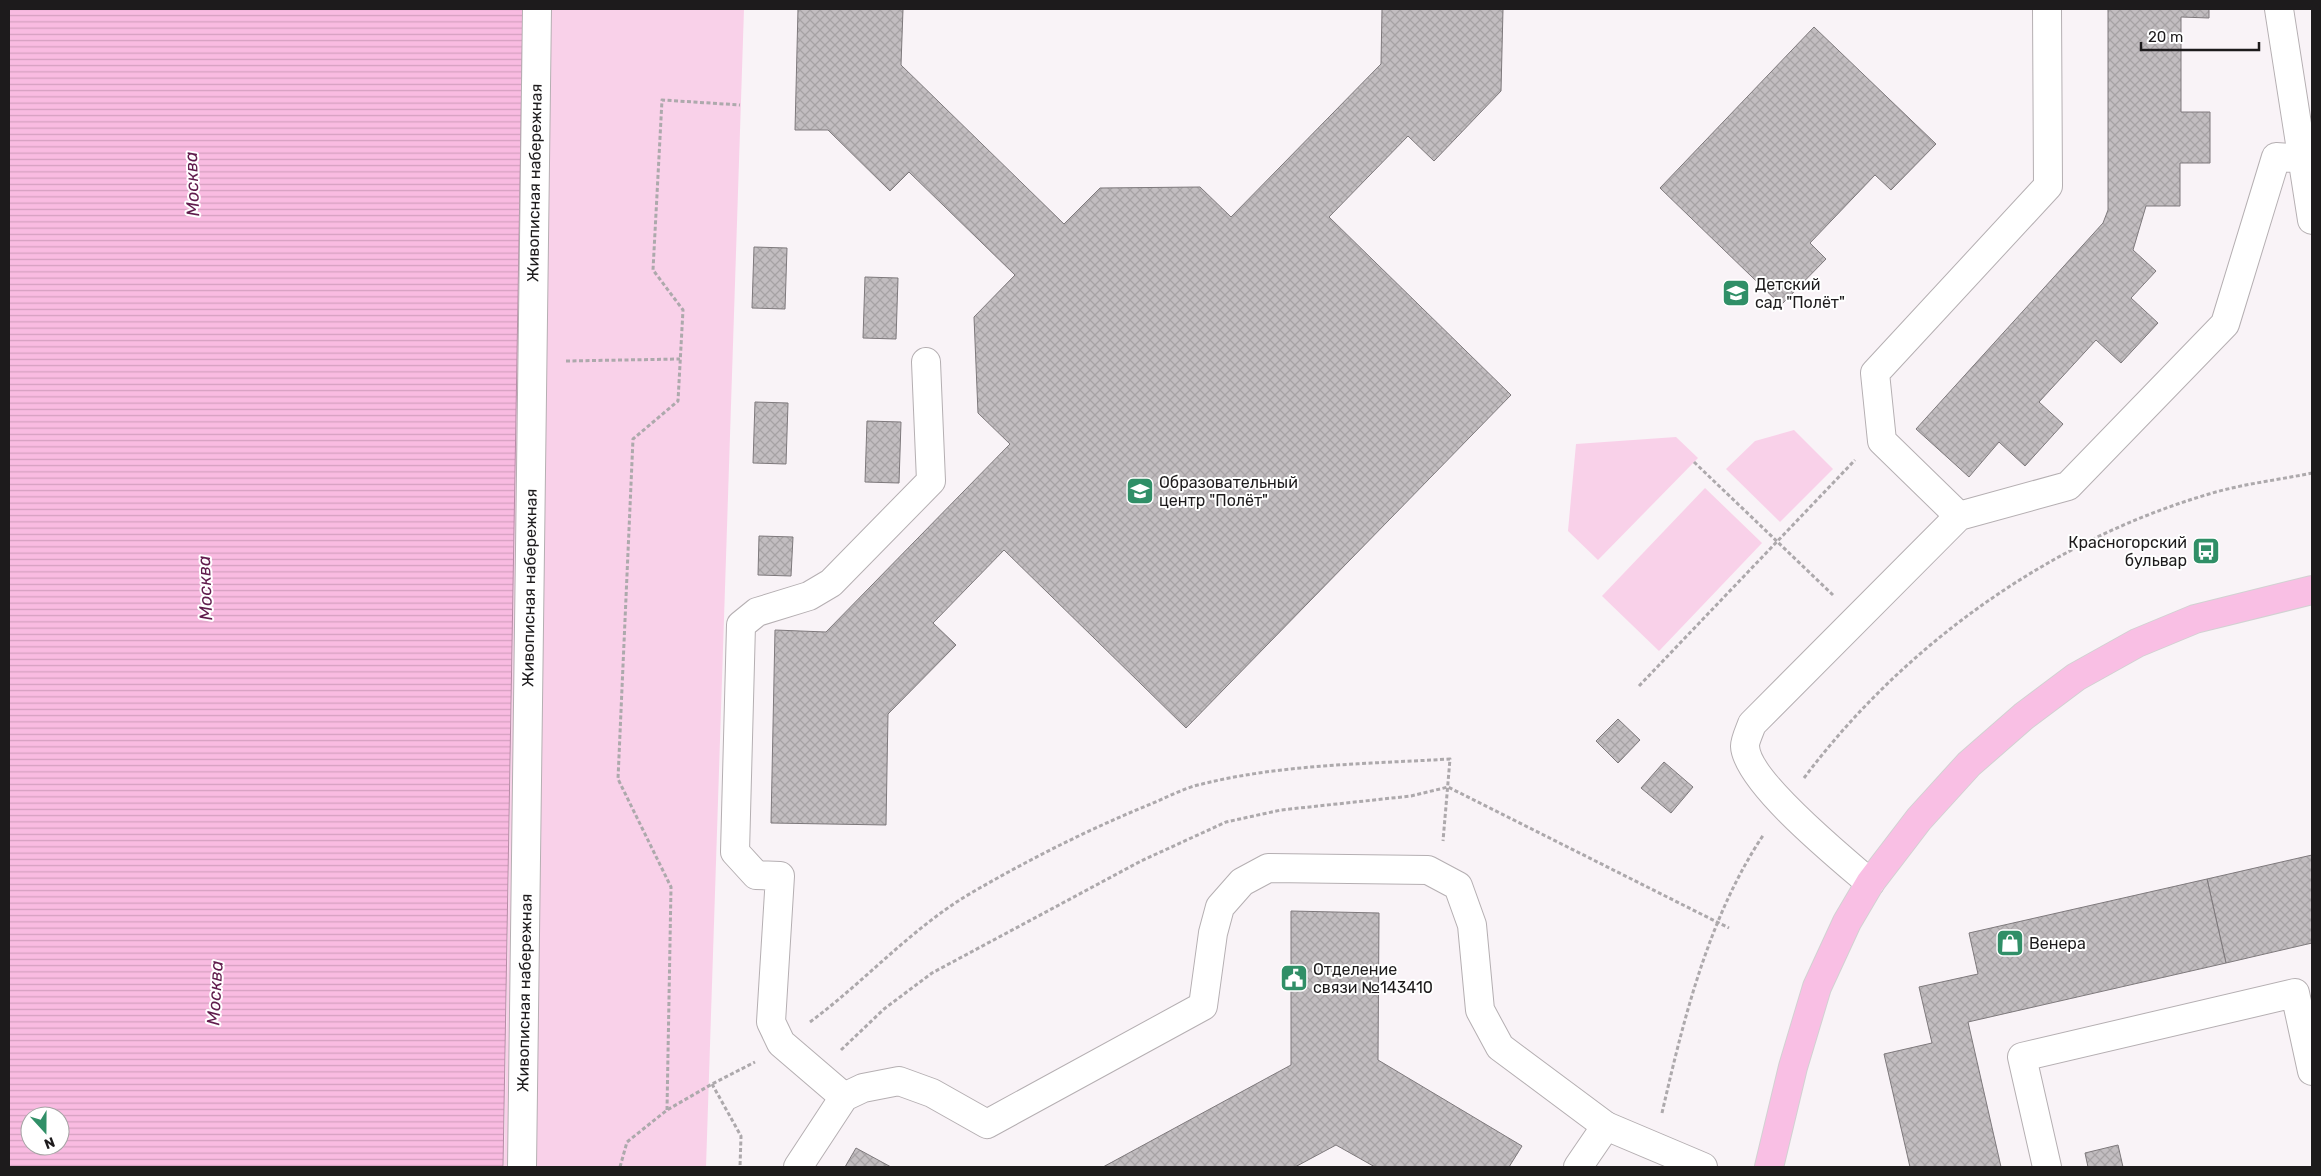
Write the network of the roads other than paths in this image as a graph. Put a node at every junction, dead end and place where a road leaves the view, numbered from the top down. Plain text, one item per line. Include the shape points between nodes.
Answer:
1 (536, 9) edge
2 (2047, 9) edge
3 (2279, 9) edge
4 (2308, 159) edge
5 (2312, 220) edge
6 (926, 362) dead end
7 (1959, 516) junction
8 (2312, 590) edge
9 (1870, 883) junction
10 (2312, 1071) edge
11 (844, 1096) junction
12 (1606, 1126) junction
13 (522, 1167) edge
14 (798, 1167) edge
15 (1578, 1167) edge
16 (1703, 1167) edge
17 (1769, 1167) edge
18 (2047, 1167) edge

1 - 13 street, Живописная набережная
2 - 7 street via 2048,186 1875,373 1882,441
3 - 4 street
4 - 5 street
4 - 7 street via 2276,157 2225,324 2068,486
6 - 11 street via 931,481 831,583 809,596 757,612 740,625 735,852 756,875 780,876 772,1022 781,1043
7 - 9 street via 1752,724 1745,745 1750,762 1791,813
8 - 9 main road via 2195,619 2137,644 2076,676 1969,764 1919,819
9 - 17 main road via 1847,922 1817,987 1793,1067
10 - 18 street via 2294,993 2022,1057
11 - 12 street via 862,1088 899,1081 932,1093 987,1124 1203,1006 1220,907 1242,882 1268,868 1428,870 1458,886 1472,925 1480,1010 1500,1047
11 - 14 street
12 - 15 street
12 - 16 street

